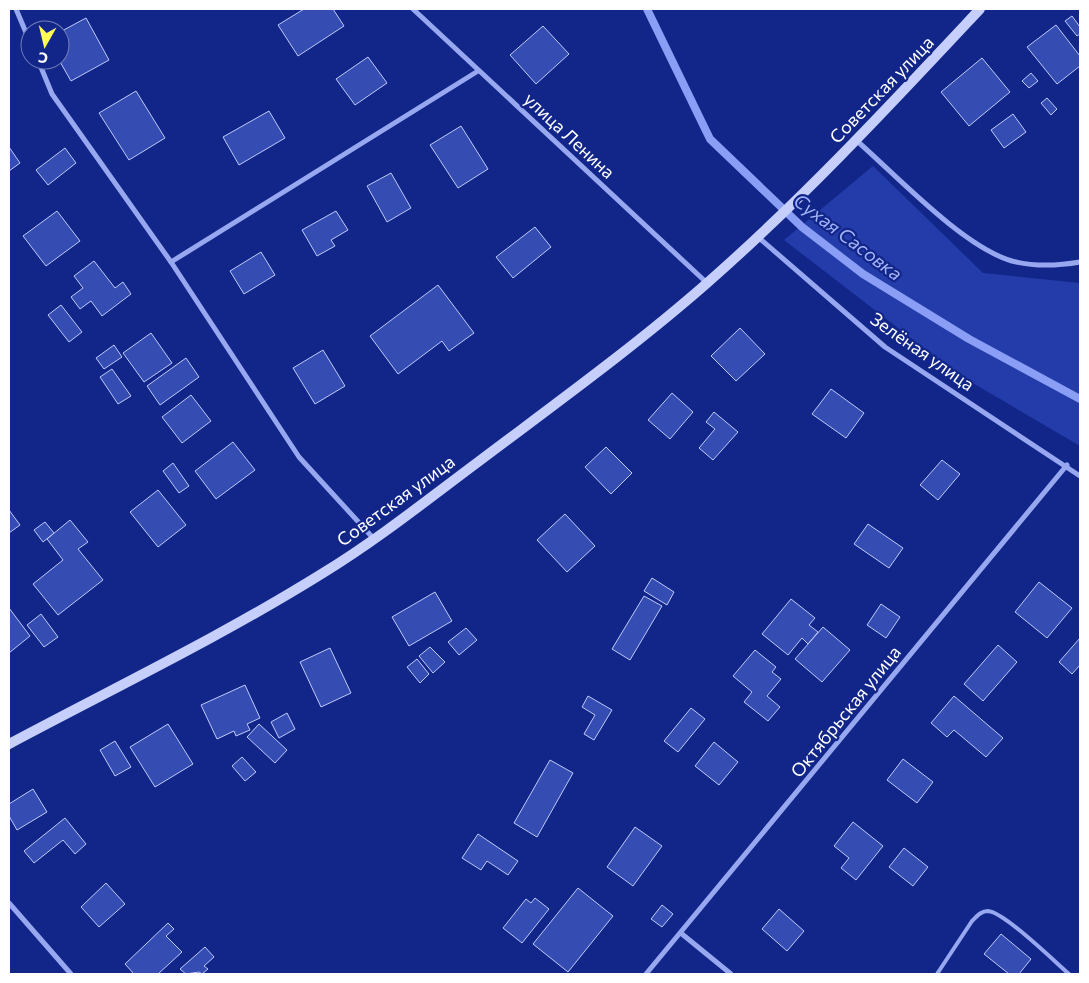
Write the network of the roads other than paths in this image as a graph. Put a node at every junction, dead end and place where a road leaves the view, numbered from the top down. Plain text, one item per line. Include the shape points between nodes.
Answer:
1 (413, 9) edge
2 (980, 9) edge
3 (42, 70) edge
4 (478, 70) junction
5 (857, 141) junction
6 (761, 233) junction
7 (171, 262) junction
8 (1080, 262) edge
9 (707, 283) junction
10 (1067, 465) junction
11 (1080, 476) edge
12 (375, 539) junction
13 (9, 744) edge
14 (9, 903) edge
15 (682, 934) junction
16 (71, 974) edge
17 (646, 974) edge
18 (731, 974) edge
19 (937, 974) edge
20 (1069, 974) edge

1 - 4 street, улица Ленина
2 - 5 street, Советская улица
3 - 7 street via 52,94
4 - 7 street
4 - 9 street, улица Ленина
5 - 6 street, Советская улица
5 - 8 street via 941,217 988,251 1033,265
6 - 9 street, Советская улица
6 - 10 street, Зелёная улица via 885,347
7 - 12 street via 299,457
9 - 12 street, Советская улица via 563,398
10 - 11 street, Зелёная улица
10 - 15 street, Октябрьская улица
12 - 13 street, Советская улица via 256,612
14 - 16 street
15 - 17 street, Октябрьская улица
15 - 18 street
19 - 20 lane via 972,921 987,911 1005,919

